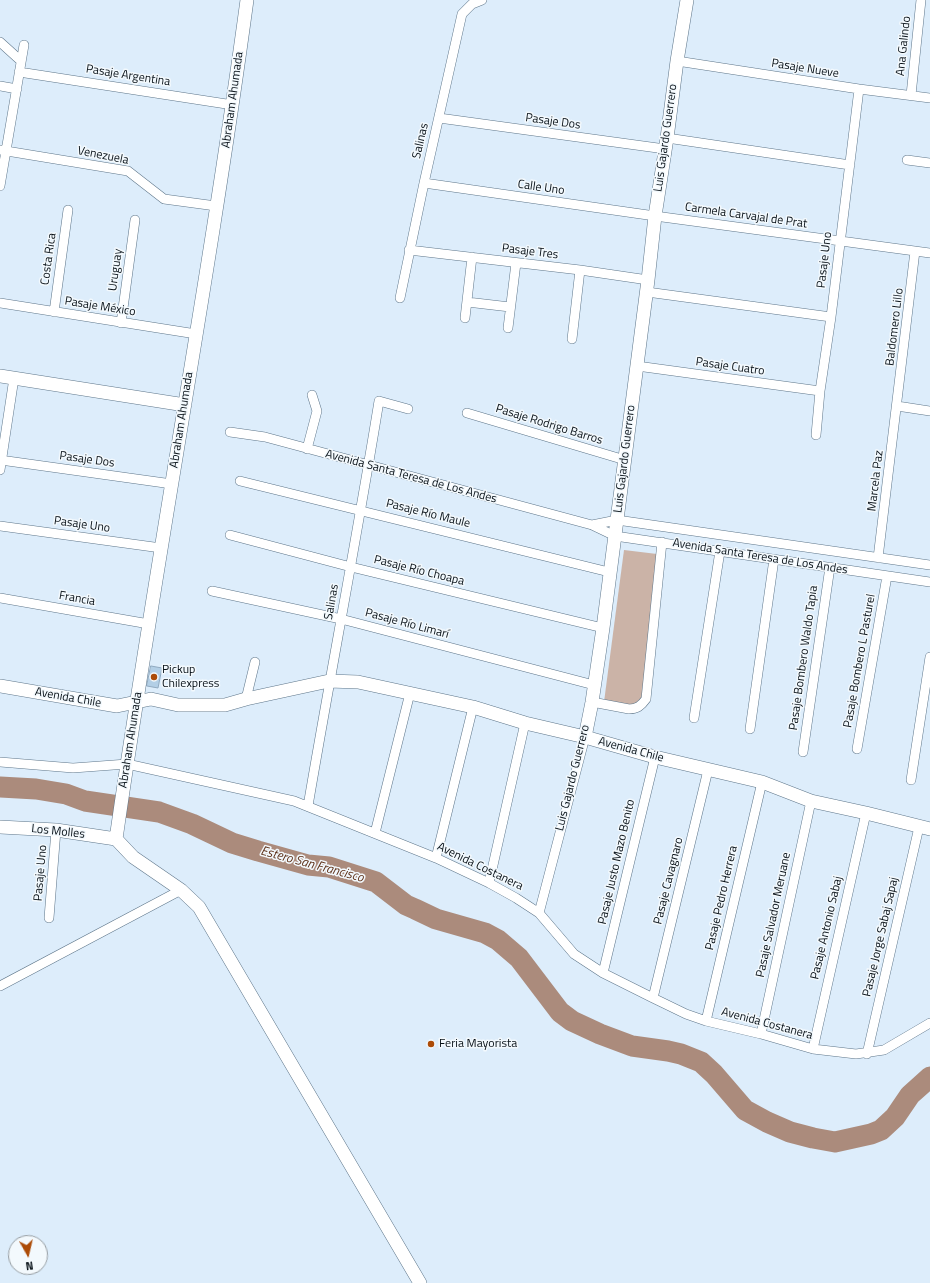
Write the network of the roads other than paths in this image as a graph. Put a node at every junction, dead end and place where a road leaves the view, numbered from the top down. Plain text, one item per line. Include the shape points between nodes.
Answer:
1 (247, 0) edge
2 (482, 0) edge
3 (687, 0) edge
4 (921, 0) edge
5 (0, 42) edge
6 (24, 45) dead end
7 (21, 61) junction
8 (677, 61) junction
9 (19, 72) junction
10 (0, 86) edge
11 (17, 89) junction
12 (859, 89) junction
13 (911, 95) junction
14 (930, 98) edge
15 (233, 105) junction
16 (439, 118) junction
17 (666, 144) junction
18 (3, 151) edge
19 (907, 160) dead end
20 (930, 163) edge
21 (850, 165) junction
22 (424, 183) junction
23 (0, 186) edge
24 (216, 206) junction
25 (68, 210) dead end
26 (655, 216) junction
27 (135, 220) dead end
28 (840, 241) junction
29 (409, 250) junction
30 (915, 251) junction
31 (930, 253) edge
32 (472, 257) junction
33 (516, 263) junction
34 (580, 270) junction
35 (648, 286) junction
36 (400, 298) dead end
37 (467, 302) junction
38 (0, 303) edge
39 (510, 307) junction
40 (54, 312) junction
41 (831, 317) junction
42 (465, 318) dead end
43 (121, 323) junction
44 (508, 328) dead end
45 (196, 334) junction
46 (572, 339) dead end
47 (637, 366) junction
48 (0, 376) edge
49 (14, 378) junction
50 (820, 391) junction
51 (312, 394) dead end
52 (185, 405) junction
53 (897, 406) junction
54 (408, 409) dead end
55 (930, 410) edge
56 (467, 413) dead end
57 (230, 432) dead end
58 (816, 435) dead end
59 (307, 449) junction
60 (625, 460) junction
61 (1, 464) edge
62 (369, 466) junction
63 (240, 481) dead end
64 (172, 484) junction
65 (361, 510) junction
66 (617, 520) junction
67 (592, 525) junction
68 (0, 526) edge
69 (230, 535) dead end
70 (614, 536) junction
71 (662, 542) junction
72 (161, 548) junction
73 (720, 551) junction
74 (878, 558) junction
75 (774, 559) junction
76 (930, 565) edge
77 (351, 566) junction
78 (830, 568) junction
79 (609, 572) junction
80 (887, 576) junction
81 (930, 582) edge
82 (212, 591) dead end
83 (0, 598) edge
84 (342, 619) junction
85 (149, 624) junction
86 (603, 628) junction
87 (930, 657) edge
88 (255, 662) dead end
89 (329, 681) junction
90 (594, 685) junction
91 (0, 686) edge
92 (410, 693) junction
93 (246, 699) junction
94 (592, 702) junction
95 (136, 703) junction
96 (473, 707) junction
97 (694, 718) dead end
98 (524, 723) junction
99 (750, 729) dead end
100 (585, 737) junction
101 (857, 749) dead end
102 (803, 752) dead end
103 (655, 757) junction
104 (0, 762) edge
105 (127, 764) junction
106 (708, 770) junction
107 (911, 780) dead end
108 (762, 782) junction
109 (811, 801) junction
110 (308, 806) junction
111 (866, 813) junction
112 (0, 827) edge
113 (924, 828) edge
114 (56, 830) junction
115 (375, 833) junction
116 (116, 839) junction
117 (436, 858) junction
118 (489, 883) junction
119 (181, 890) junction
120 (538, 913) junction
121 (49, 918) dead end
122 (603, 972) junction
123 (0, 986) edge
124 (653, 998) junction
125 (706, 1021) junction
126 (930, 1023) edge
127 (761, 1034) junction
128 (813, 1049) junction
129 (867, 1054) junction
130 (420, 1283) edge

1 - 15 street, Abraham Ahumada
2 - 16 street, Salinas via 472,4 462,14
3 - 8 street, Luis Gajardo Guerrero
4 - 13 street, Ana Galindo
5 - 7 street
6 - 7 street
7 - 9 street
8 - 12 street, Pasaje Nueve
8 - 17 street, Luis Gajardo Guerrero
9 - 11 street
9 - 15 street, Pasaje Argentina
10 - 11 street
11 - 18 street
12 - 13 street, Pasaje Nueve
12 - 21 street, Pasaje Uno
13 - 14 street, Pasaje Nueve
15 - 24 street, Abraham Ahumada
16 - 17 street, Pasaje Dos
16 - 22 street, Salinas
17 - 21 street, Pasaje Dos
17 - 26 street, Luis Gajardo Guerrero
18 - 23 street
18 - 24 street, Venezuela via 128,171 164,199
19 - 20 street
21 - 28 street, Pasaje Uno
22 - 26 street, Calle Uno
22 - 29 street, Salinas
24 - 45 street, Abraham Ahumada
25 - 40 street, Costa Rica
26 - 28 street, Carmela Carvajal de Prat
26 - 35 street, Luis Gajardo Guerrero
27 - 43 street, Uruguay
28 - 30 street, Carmela Carvajal de Prat
28 - 41 street, Pasaje Uno
29 - 32 street, Pasaje Tres
29 - 36 street, Salinas
30 - 31 street, Carmela Carvajal de Prat
30 - 53 street, Baldomero Lillo
32 - 33 street, Pasaje Tres
32 - 37 street
33 - 34 street, Pasaje Tres
33 - 39 street
34 - 35 street, Pasaje Tres
34 - 46 street
35 - 41 street, Pasaje Tres
35 - 47 street, Luis Gajardo Guerrero
37 - 39 street
37 - 42 street
38 - 40 street, Pasaje México
39 - 44 street
40 - 43 street, Pasaje México
41 - 50 street, Pasaje Uno
43 - 45 street, Pasaje México
45 - 52 street, Abraham Ahumada
47 - 50 street, Pasaje Cuatro
47 - 60 street, Luis Gajardo Guerrero
48 - 49 street
49 - 52 street
49 - 61 street
50 - 58 street, Pasaje Uno
51 - 59 street via 316,410
52 - 64 street, Abraham Ahumada
53 - 55 street
53 - 74 street, Marcela Paz
54 - 62 street, Salinas via 379,401
56 - 60 street, Pasaje Rodrigo Barros
57 - 59 street, Avenida Santa Teresa de Los Andes via 266,437
59 - 62 street, Avenida Santa Teresa de Los Andes
60 - 66 street, Luis Gajardo Guerrero
61 - 64 street, Pasaje Dos
62 - 65 street, Salinas
62 - 67 street, Avenida Santa Teresa de Los Andes
63 - 65 street, Pasaje Río Maule
64 - 72 street, Abraham Ahumada
65 - 77 street, Salinas
65 - 79 street, Pasaje Río Maule
66 - 67 street, Avenida Santa Teresa de Los Andes
66 - 70 street, Luis Gajardo Guerrero
66 - 74 street, Avenida Santa Teresa de Los Andes
67 - 70 street, Avenida Santa Teresa de Los Andes
68 - 72 street, Pasaje Uno
69 - 77 street, Pasaje Río Choapa
70 - 71 street, Avenida Santa Teresa de Los Andes
70 - 79 street, Luis Gajardo Guerrero
71 - 73 street, Avenida Santa Teresa de Los Andes
71 - 94 street via 646,699 635,709
72 - 85 street, Abraham Ahumada
73 - 75 street, Avenida Santa Teresa de Los Andes
73 - 97 street
74 - 76 street, Avenida Santa Teresa de Los Andes
75 - 78 street, Avenida Santa Teresa de Los Andes
75 - 99 street
77 - 84 street, Salinas
77 - 86 street, Pasaje Río Choapa
78 - 80 street, Avenida Santa Teresa de Los Andes
78 - 102 street, Pasaje Bombero Waldo Tapia
79 - 86 street, Luis Gajardo Guerrero
80 - 81 street, Avenida Santa Teresa de Los Andes
80 - 101 street, Pasaje Bombero L Pasturel
82 - 84 street, Pasaje Río Limarí
83 - 85 street, Francia
84 - 89 street, Salinas
84 - 90 street, Pasaje Río Limarí
85 - 95 street, Abraham Ahumada
86 - 90 street, Luis Gajardo Guerrero
87 - 107 street
88 - 93 street
89 - 92 street, Avenida Chile via 358,682
89 - 93 street, Avenida Chile
89 - 110 street, Salinas
90 - 94 street, Luis Gajardo Guerrero
91 - 95 street, Avenida Chile via 117,706
92 - 96 street, Avenida Chile
92 - 115 street
93 - 95 street, Avenida Chile via 225,705 178,705 151,699
94 - 100 street, Luis Gajardo Guerrero
95 - 105 street, Abraham Ahumada
96 - 98 street, Avenida Chile
96 - 117 street
98 - 100 street, Avenida Chile
98 - 118 street
100 - 103 street, Avenida Chile
100 - 120 street, Luis Gajardo Guerrero
103 - 106 street, Avenida Chile
103 - 122 street, Pasaje Justo Mazo Benito
104 - 105 street, Avenida Costanera via 73,768
105 - 110 street, Avenida Costanera via 294,800
105 - 116 street, Abraham Ahumada
106 - 108 street, Avenida Chile
106 - 124 street, Pasaje Cavagnaro
108 - 109 street, Avenida Chile
108 - 125 street, Pasaje Pedro Herrera
109 - 111 street, Avenida Chile
109 - 127 street, Pasaje Salvador Meruane
110 - 115 street, Avenida Costanera
111 - 113 street, Avenida Chile
111 - 128 street, Pasaje Antonio Sabaj
112 - 114 street, Los Molles
113 - 129 street, Pasaje Jorge Sabaj Sapaj
114 - 116 street, Los Molles
114 - 121 street, Pasaje Uno
115 - 117 street, Avenida Costanera
116 - 119 street via 133,857
117 - 118 street, Avenida Costanera
118 - 120 street, Avenida Costanera
119 - 123 street
119 - 130 street via 199,907
120 - 122 street, Avenida Costanera via 574,954
122 - 124 street, Avenida Costanera
124 - 125 street, Avenida Costanera
125 - 127 street, Avenida Costanera
126 - 129 street, Avenida Costanera via 884,1050
127 - 128 street, Avenida Costanera
128 - 129 street, Avenida Costanera

